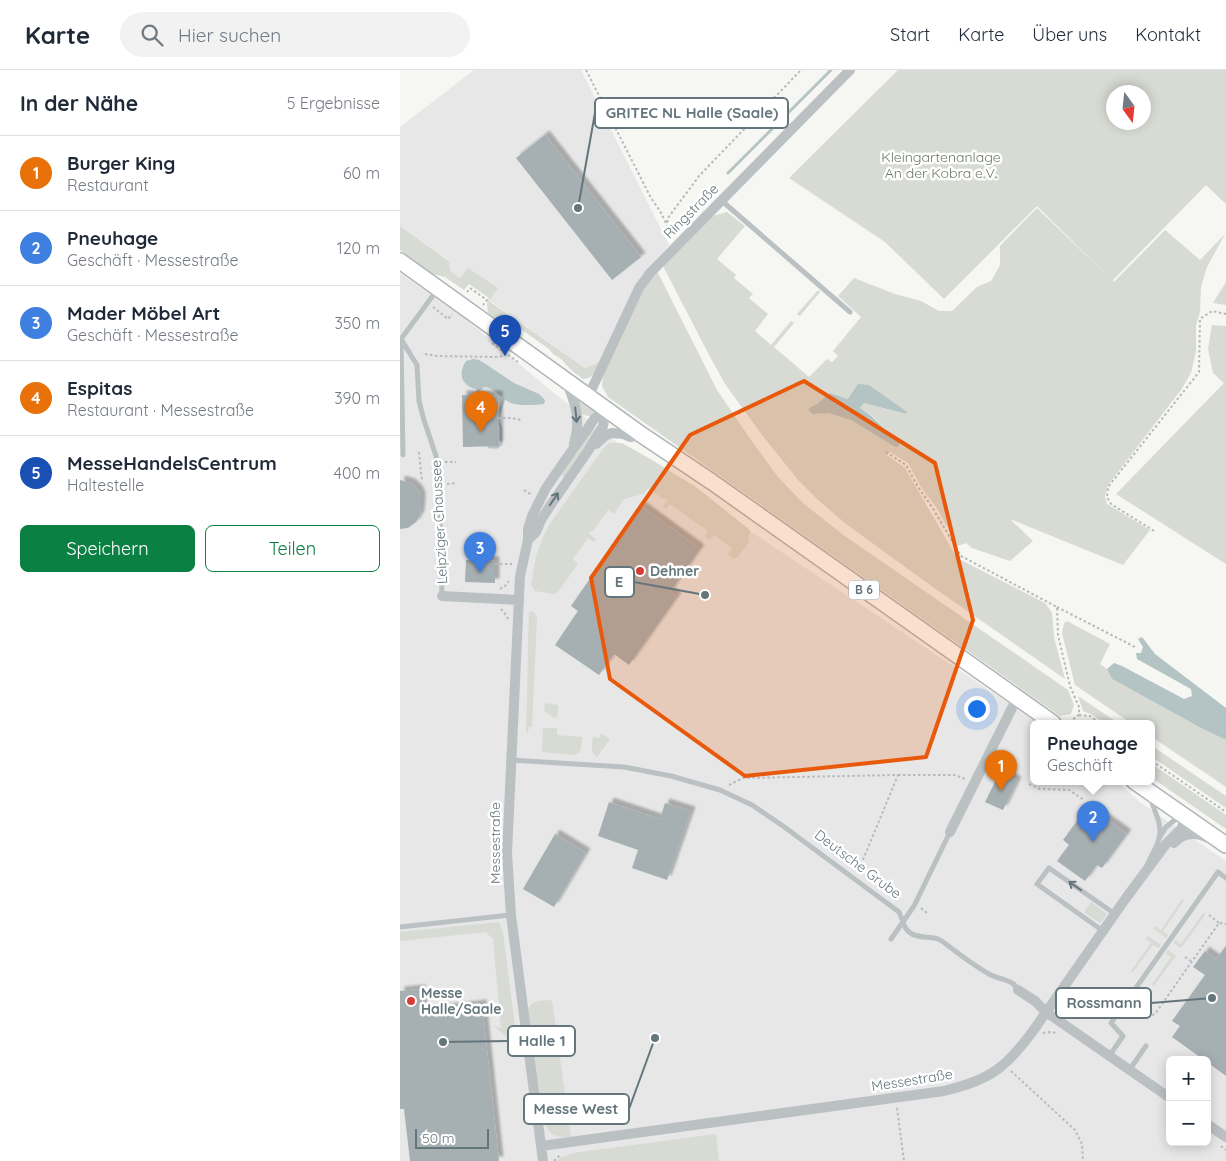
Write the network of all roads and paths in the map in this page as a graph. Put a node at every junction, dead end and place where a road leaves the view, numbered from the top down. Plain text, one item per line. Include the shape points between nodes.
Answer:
1 (586, 70) edge
2 (801, 70) edge
3 (850, 70) edge
4 (721, 200) junction
5 (667, 224) junction
6 (678, 244) junction
7 (400, 261) edge
8 (467, 292) dead end
9 (438, 295) junction
10 (482, 307) dead end
11 (433, 308) dead end
12 (437, 311) dead end
13 (453, 312) dead end
14 (850, 312) dead end
15 (1226, 314) edge
16 (401, 340) edge
17 (490, 342) dead end
18 (425, 354) dead end
19 (506, 354) junction
20 (519, 362) dead end
21 (566, 381) junction
22 (588, 396) junction
23 (606, 409) junction
24 (498, 418) dead end
25 (522, 420) dead end
26 (642, 435) junction
27 (572, 450) junction
28 (588, 451) junction
29 (419, 452) dead end
30 (886, 452) dead end
31 (404, 455) dead end
32 (445, 462) dead end
33 (456, 462) dead end
34 (422, 482) dead end
35 (458, 483) dead end
36 (446, 484) dead end
37 (524, 490) dead end
38 (534, 496) dead end
39 (1154, 531) dead end
40 (528, 540) junction
41 (495, 564) dead end
42 (511, 570) dead end
43 (511, 577) dead end
44 (500, 589) dead end
45 (442, 596) joint
46 (519, 600) junction
47 (1057, 607) junction
48 (1135, 647) dead end
49 (1017, 698) junction
50 (1079, 714) junction
51 (1049, 720) edge
52 (1073, 720) edge
53 (1096, 720) edge
54 (511, 760) junction
55 (1155, 763) edge
56 (898, 775) junction
57 (975, 782) junction
58 (1032, 785) edge
59 (1140, 785) edge
60 (720, 790) junction
61 (1148, 791) junction
62 (1084, 800) dead end
63 (1226, 812) edge
64 (1182, 814) junction
65 (950, 832) joint
66 (1159, 838) junction
67 (1226, 846) edge
68 (1146, 872) junction
69 (1226, 878) edge
70 (855, 879) junction
71 (1115, 914) junction
72 (511, 915) junction
73 (1209, 915) dead end
74 (904, 921) junction
75 (1219, 923) junction
76 (1226, 924) edge
77 (400, 927) edge
78 (1103, 931) junction
79 (891, 939) dead end
80 (1185, 956) dead end
81 (1196, 957) junction
82 (1199, 959) dead end
83 (1018, 990) joint
84 (1046, 1012) junction
85 (1139, 1014) dead end
86 (1146, 1046) dead end
87 (1110, 1055) junction
88 (1004, 1065) junction
89 (1130, 1069) junction
90 (1166, 1095) edge
91 (896, 1098) junction
92 (1211, 1127) edge
93 (1226, 1137) edge
94 (541, 1146) junction
95 (543, 1161) edge
96 (904, 1161) edge
97 (1083, 1161) edge

1 - 5 path
2 - 5 path via 699,176 674,208
3 - 4 street, Ringstraße
4 - 6 street, Ringstraße
4 - 14 lane
5 - 6 path via 670,235
6 - 22 street, Ringstraße via 639,288
7 - 9 main road, B 6
8 - 10 path via 470,288 487,300
9 - 11 path
9 - 16 lane
9 - 21 main road, B 6
12 - 13 path via 448,319
15 - 39 path via 1212,311 1200,319 1199,372 1108,488 1110,504
16 - 31 lane
16 - 45 lane, Leipziger Chaussee via 417,364 419,401 436,456
17 - 19 path
18 - 19 path via 496,357
19 - 20 path
21 - 22 main road, B 6
21 -> 27 street, Messestraße via 578,418
22 - 23 main road, B 6
23 - 26 main road, B 6
23 - 27 street, Messestraße via 595,418
23 - 28 street, Messestraße via 603,426
24 - 25 path
26 - 28 street, Messestraße via 630,437 612,433
26 - 49 main road, B 6
27 - 40 street, Messestraße via 546,488 532,516
40 -> 28 street, Messestraße
29 - 34 path
30 - 47 path via 906,465 961,556
32 - 33 path
35 - 36 path
37 - 38 path
40 - 46 street, Messestraße via 520,576
41 - 42 path via 512,563
43 - 44 path via 508,584
45 - 46 street
46 - 54 street, Messestraße
47 - 48 path
47 - 50 path via 1058,636
49 - 51 main road, B 6
49 - 57 street
50 - 52 path
50 - 53 path
54 - 60 lane, Deutsche Grube via 624,766
54 - 72 street, Messestraße via 506,853
55 - 63 path
56 - 57 path via 955,776
56 - 60 path via 743,778
56 - 70 path
57 - 65 street
58 - 62 path via 1069,790
59 - 61 main road
60 - 70 lane, Deutsche Grube via 752,805
61 - 64 main road
61 - 66 lane via 1158,817
64 - 66 lane via 1166,827
64 - 67 main road
64 - 68 street, Messestraße via 1184,822 1181,828
65 - 74 lane
66 - 68 lane
67 - 68 street via 1204,836 1188,834 1177,840
68 - 71 street, Messestraße
69 - 87 lane via 1218,872 1111,1023 1123,1036
70 - 74 lane, Deutsche Grube via 899,912
71 - 78 street, Messestraße
71 -> 78 lane via 1049,868 1037,884
72 - 77 lane
72 - 94 street, Messestraße
73 - 75 path
74 - 79 lane
74 - 83 lane, Deutsche Grube via 905,929 911,934 939,940 990,975 1011,982
75 - 76 path
75 - 81 path
78 - 84 street, Messestraße
80 - 81 path via 1191,961
81 - 82 path
81 - 85 path via 1155,1014 1146,1018
83 - 84 street, Deutsche Grube
84 - 87 street, Deutsche Grube
84 - 88 street, Messestraße
86 - 89 lane
87 - 89 street, Deutsche Grube
88 - 91 street, Messestraße via 959,1087
88 - 97 path via 1075,1130 1082,1144
89 - 90 street, Deutsche Grube
91 - 94 street, Messestraße
91 - 96 path
92 - 93 street
94 - 95 street, Messestraße

